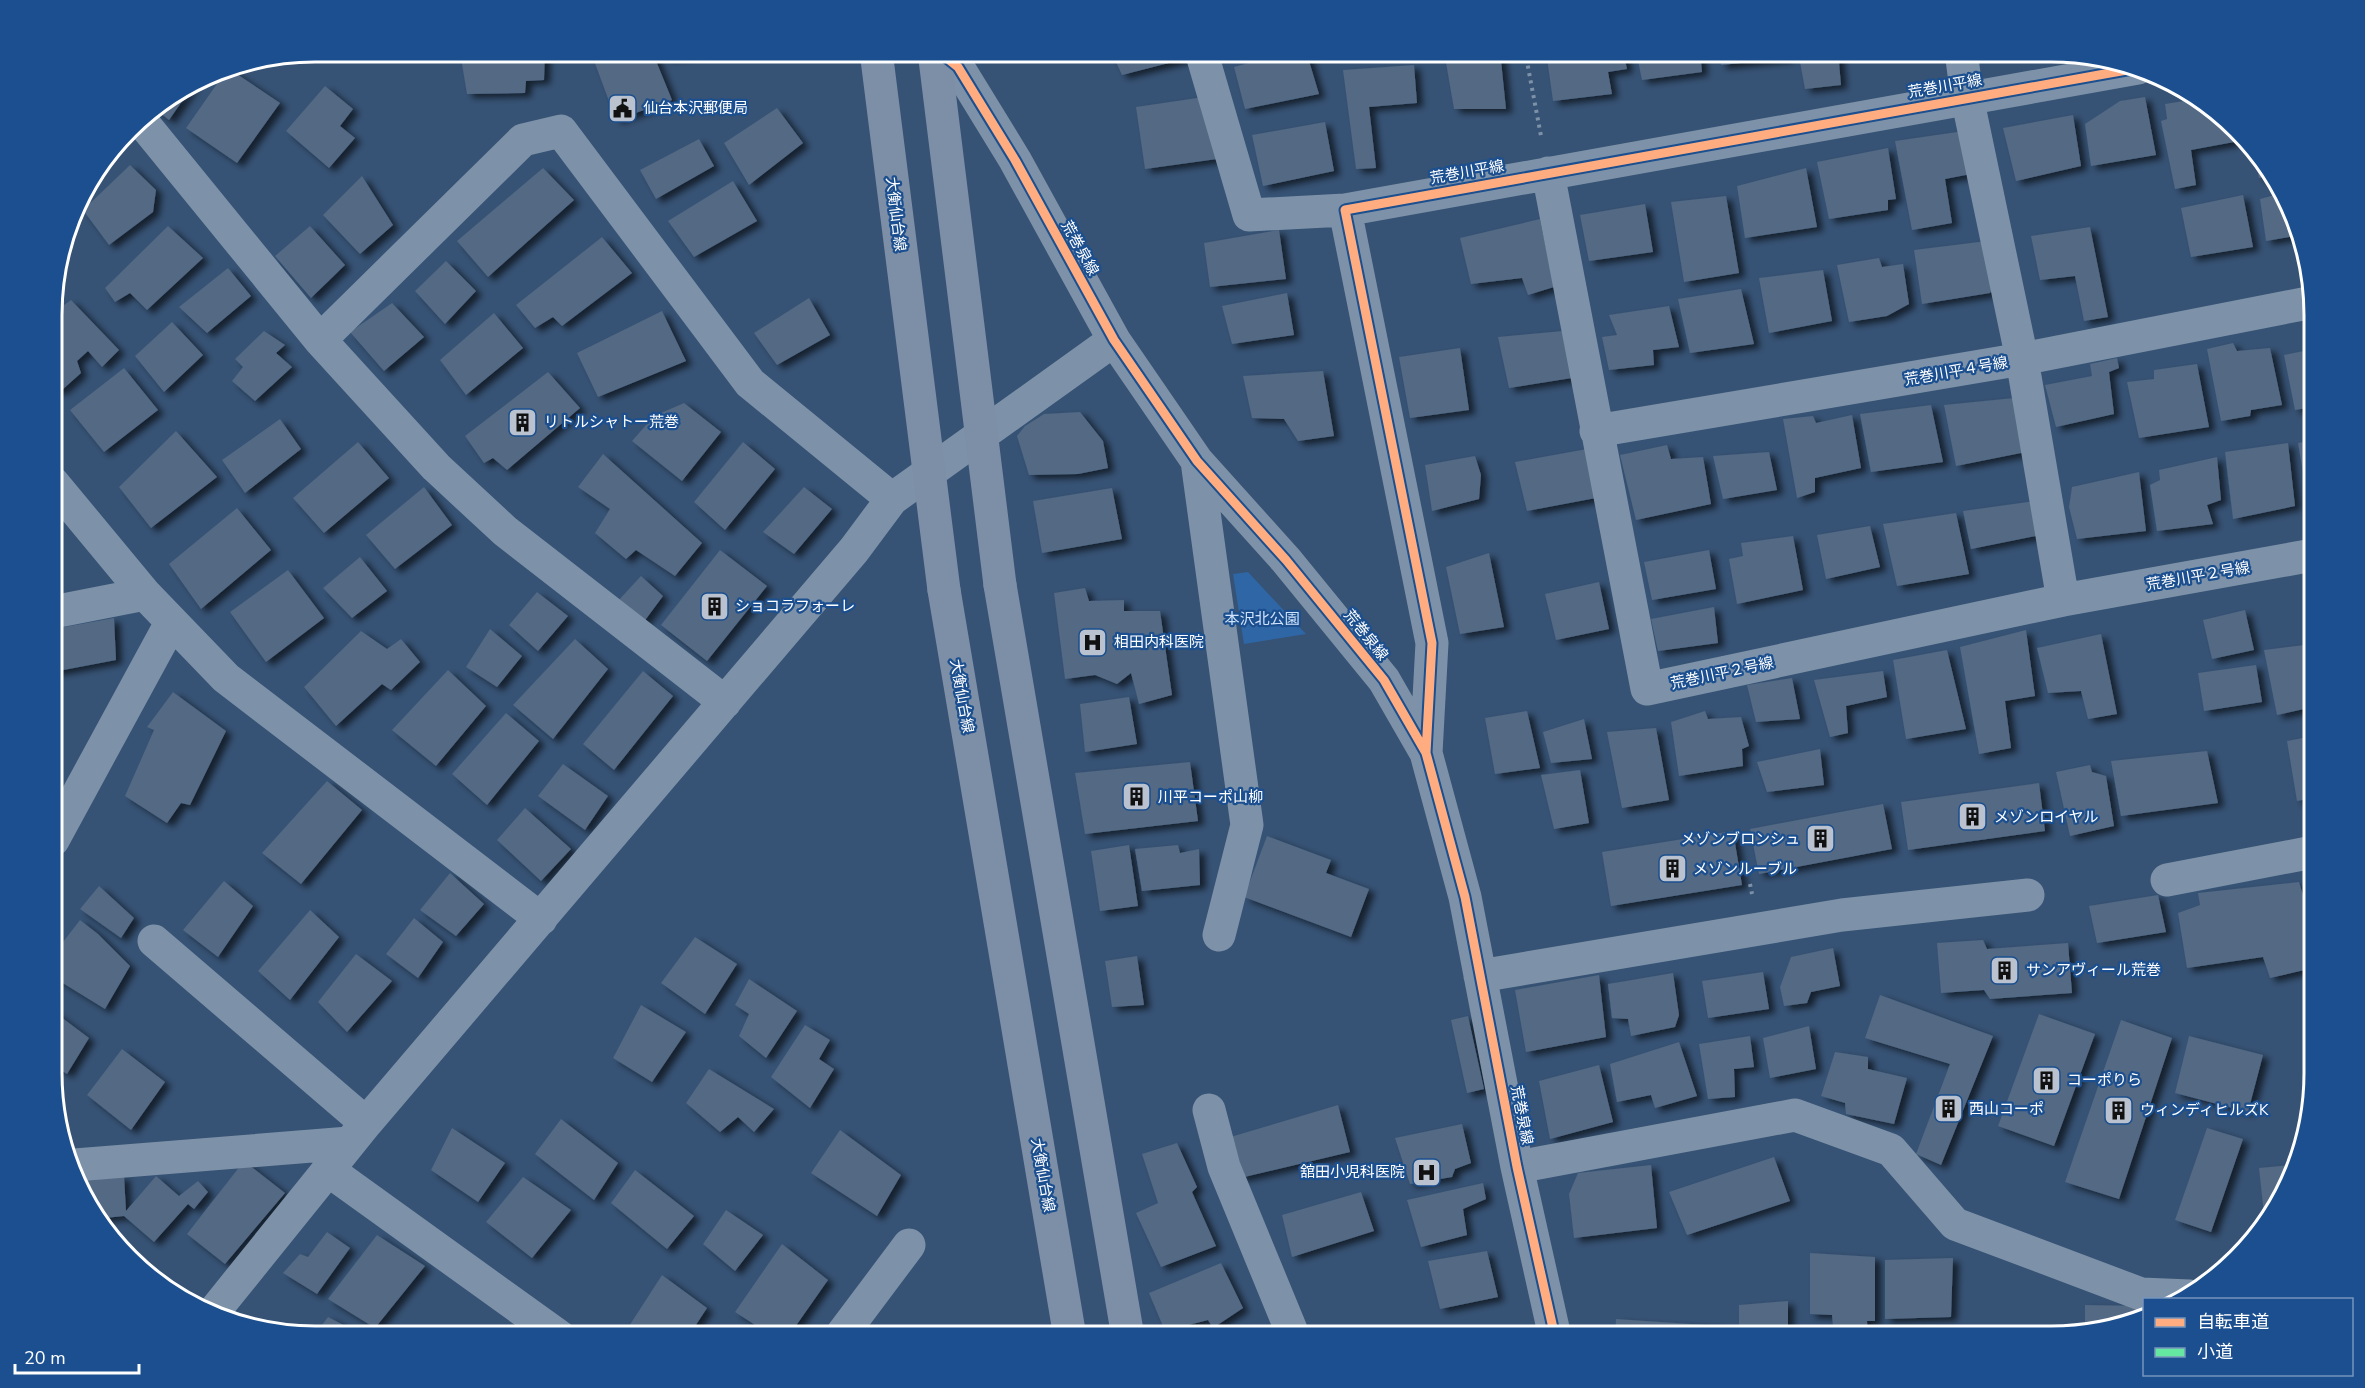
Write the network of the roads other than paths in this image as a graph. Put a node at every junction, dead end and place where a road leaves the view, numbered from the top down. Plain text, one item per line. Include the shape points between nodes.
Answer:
1 (877, 62) edge
2 (935, 62) edge
3 (951, 62) edge
4 (1204, 62) edge
5 (1962, 62) edge
6 (2120, 71) edge
7 (1967, 97) junction
8 (146, 126) edge
9 (1548, 172) junction
10 (1345, 210) junction
11 (2303, 304) edge
12 (320, 339) junction
13 (1114, 340) junction
14 (2022, 359) junction
15 (1596, 431) junction
16 (1197, 461) junction
17 (62, 494) edge
18 (892, 499) junction
19 (2304, 557) edge
20 (145, 594) junction
21 (2063, 600) junction
22 (62, 610) edge
23 (171, 623) junction
24 (725, 702) junction
25 (1426, 753) junction
26 (62, 823) edge
27 (2304, 854) edge
28 (2167, 880) dead end
29 (2028, 895) dead end
30 (541, 919) junction
31 (1218, 934) dead end
32 (154, 941) dead end
33 (1480, 976) junction
34 (1209, 1110) dead end
35 (358, 1133) junction
36 (79, 1165) edge
37 (1517, 1167) junction
38 (328, 1170) junction
39 (909, 1245) dead end
40 (2172, 1295) edge
41 (218, 1307) edge
42 (546, 1327) edge
43 (848, 1327) edge
44 (1069, 1327) edge
45 (1126, 1327) edge
46 (1290, 1327) edge
47 (1553, 1327) edge

1 - 44 main road, 大衡仙台線, bridge via 944,590
2 - 45 main road, bridge via 1000,585
3 - 13 street, 荒巻泉線 via 1015,160
4 - 10 street, 荒巻川平線 via 1249,215
5 - 7 street
6 - 7 street, 荒巻川平線
7 - 9 street, 荒巻川平線
7 - 14 street
8 - 12 street
9 - 10 street, 荒巻川平線
9 - 15 street, 荒巻川平２号線
10 - 25 street via 1432,643
11 - 14 street, 荒巻川平４号線
12 - 18 street via 523,140 561,131 750,383
12 - 24 street via 436,467 505,531
13 - 16 street, 荒巻泉線
13 - 18 street
14 - 15 street, 荒巻川平４号線
14 - 21 street
15 - 21 street, 荒巻川平２号線 via 1647,689
16 - 25 street, 荒巻泉線 via 1286,560 1384,680
16 - 31 street via 1247,825
17 - 20 street
18 - 24 street via 854,550
19 - 21 street, 荒巻川平２号線
20 - 22 street
20 - 23 street
23 - 26 street
23 - 30 street via 226,678
24 - 30 street
25 - 33 street, 荒巻泉線 via 1466,897
27 - 28 street
29 - 33 street via 1842,915
30 - 35 street
32 - 35 street
33 - 37 street, 荒巻泉線
34 - 46 street via 1224,1167
35 - 36 street
35 - 38 street
37 - 40 street via 1795,1114 1891,1150 1955,1224 2141,1294
37 - 47 street, 荒巻泉線
38 - 41 street
38 - 42 street
39 - 43 street

